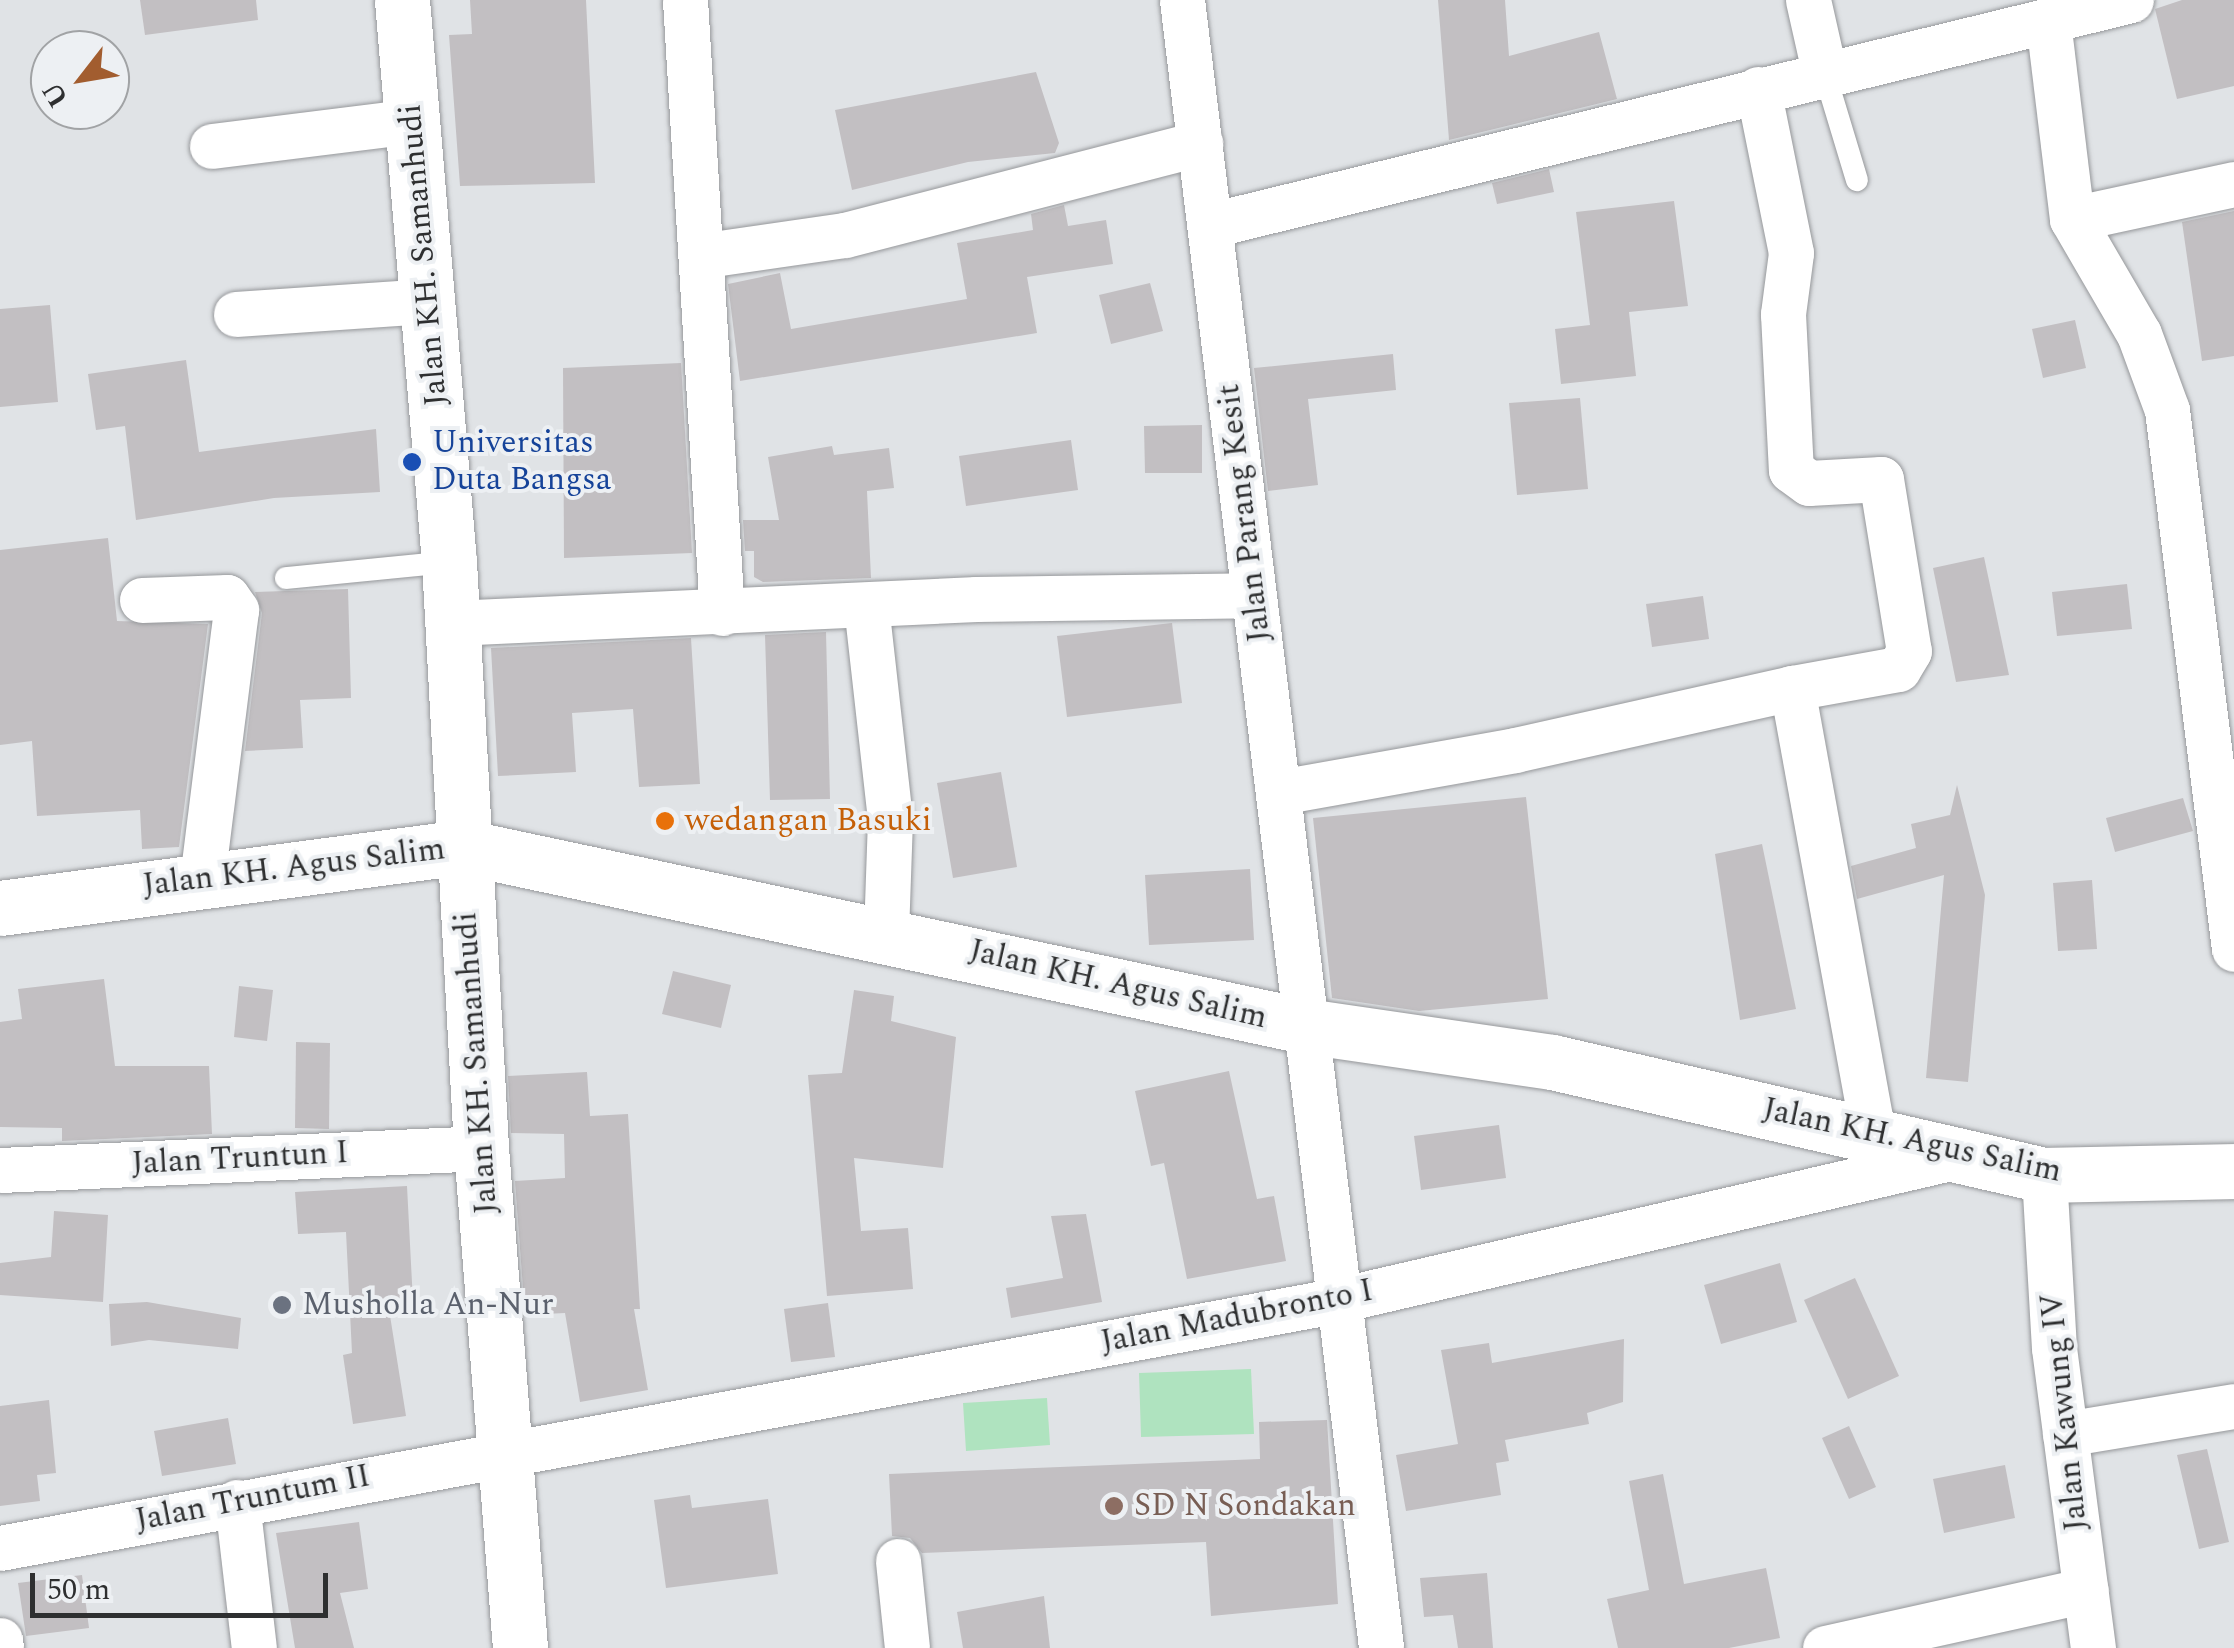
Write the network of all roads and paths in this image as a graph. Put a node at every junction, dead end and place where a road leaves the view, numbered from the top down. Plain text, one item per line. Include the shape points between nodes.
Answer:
1 (402, 0) edge
2 (686, 0) edge
3 (1182, 0) edge
4 (1808, 0) edge
5 (2131, 0) edge
6 (2048, 21) junction
7 (1824, 71) junction
8 (1758, 89) junction
9 (412, 122) junction
10 (1200, 143) junction
11 (212, 146) dead end
12 (1857, 180) dead end
13 (2234, 184) edge
14 (2072, 219) junction
15 (1212, 225) junction
16 (706, 256) junction
17 (429, 301) junction
18 (236, 314) dead end
19 (450, 562) junction
20 (286, 578) dead end
21 (1254, 595) junction
22 (142, 600) dead end
23 (866, 605) junction
24 (722, 612) junction
25 (452, 624) junction
26 (2216, 642) edge
27 (1792, 688) junction
28 (1280, 792) junction
29 (464, 847) junction
30 (202, 878) junction
31 (0, 908) edge
32 (886, 932) junction
33 (2234, 950) edge
34 (1305, 1026) junction
35 (1873, 1135) junction
36 (481, 1148) junction
37 (1961, 1156) junction
38 (0, 1170) edge
39 (2234, 1170) edge
40 (2044, 1175) junction
41 (1338, 1300) junction
42 (2234, 1406) edge
43 (2065, 1434) junction
44 (506, 1452) junction
45 (238, 1502) junction
46 (0, 1548) edge
47 (898, 1561) dead end
48 (2086, 1590) junction
49 (0, 1640) edge
50 (1870, 1644) edge
51 (1, 1648) edge
52 (254, 1648) edge
53 (520, 1648) edge
54 (907, 1648) edge
55 (1382, 1648) edge
56 (1825, 1648) edge
57 (2094, 1648) edge

1 - 9 main road, Jalan KH. Samanhudi
2 - 16 street
3 - 10 street, Jalan Parang Kesit
4 - 7 street
5 - 6 street
6 - 7 street
6 - 14 street
7 - 8 street
7 - 12 lane
8 - 15 street via 1528,153
8 - 27 street via 1790,253 1783,314 1792,470 1809,483 1881,480 1910,650 1898,670
9 - 11 street
9 - 17 main road, Jalan KH. Samanhudi
10 - 15 street, Jalan Parang Kesit
10 - 16 street via 844,234
13 - 14 street
14 - 26 street via 2138,334 2167,410
15 - 21 street, Jalan Parang Kesit
16 - 24 street
17 - 18 street
17 - 19 main road, Jalan KH. Samanhudi
19 - 20 lane
19 - 25 main road, Jalan KH. Samanhudi
21 - 23 street
21 - 28 street, Jalan Parang Kesit
22 - 30 street via 228,597 236,610
23 - 24 street
23 - 32 street via 890,818
24 - 25 street
25 - 29 main road, Jalan KH. Samanhudi
26 - 33 street
27 - 28 street via 1514,750
27 - 35 street
28 - 34 street, Jalan Parang Kesit
29 - 30 main road, Jalan KH. Agus Salim
29 - 32 main road, Jalan KH. Agus Salim
29 - 36 main road, Jalan KH. Samanhudi
30 - 31 main road, Jalan KH. Agus Salim
32 - 34 main road, Jalan KH. Agus Salim
34 - 35 main road, Jalan KH. Agus Salim via 1552,1062
34 - 41 street, Jalan Parang Kesit
35 - 37 main road, Jalan KH. Agus Salim
36 - 38 street, Jalan Truntun I
36 - 44 main road, Jalan KH. Samanhudi
37 - 40 main road, Jalan KH. Agus Salim
37 - 41 street, Jalan Madubronto I
39 - 40 main road, Jalan KH. Agus Salim
40 - 43 street, Jalan Kawung IV
41 - 44 street, Jalan Madubronto I
41 - 55 street, Jalan Parang Kesit
42 - 43 street
43 - 48 street, Jalan Kawung IV
44 - 45 street, Jalan Truntum II
44 - 53 main road, Jalan KH. Samanhudi
45 - 46 street, Jalan Truntum II
45 - 52 street
47 - 54 street
48 - 50 street
48 - 57 street, Jalan Kawung IV
49 - 51 street
50 - 56 street

